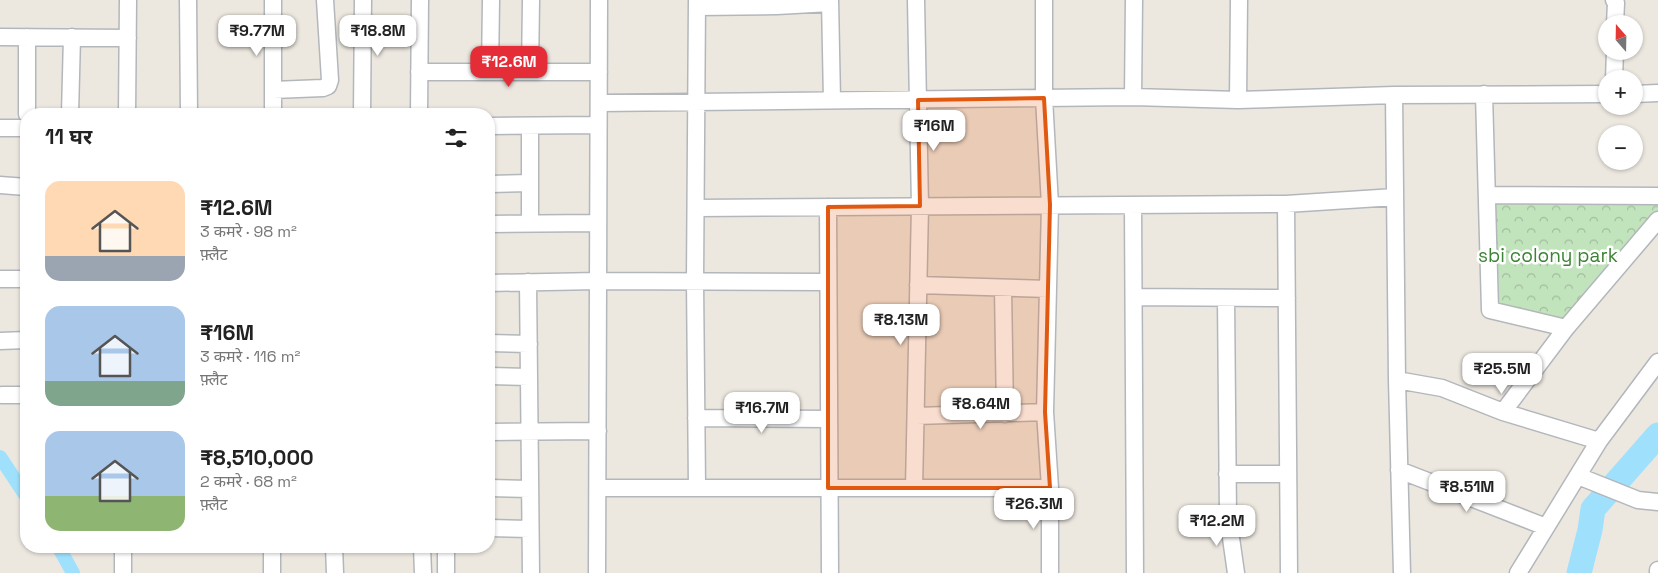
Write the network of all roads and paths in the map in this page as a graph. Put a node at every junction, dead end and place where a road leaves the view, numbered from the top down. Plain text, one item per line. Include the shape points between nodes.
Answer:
1 (128, 0) edge
2 (188, 0) edge
3 (273, 0) edge
4 (325, 0) edge
5 (362, 0) edge
6 (420, 0) edge
7 (491, 0) edge
8 (531, 0) edge
9 (599, 0) edge
10 (916, 0) edge
11 (1044, 0) edge
12 (1134, 0) edge
13 (1239, 0) edge
14 (1614, 0) edge
15 (830, 1) edge
16 (777, 3) edge
17 (697, 4) edge
18 (1615, 15) edge
19 (27, 37) junction
20 (72, 37) junction
21 (0, 38) edge
22 (128, 38) junction
23 (419, 72) junction
24 (490, 72) junction
25 (530, 72) junction
26 (599, 72) junction
27 (273, 90) junction
28 (1658, 93) edge
29 (1484, 94) junction
30 (1598, 94) edge
31 (1643, 94) edge
32 (1394, 95) junction
33 (1134, 97) junction
34 (1044, 98) junction
35 (832, 100) junction
36 (918, 100) junction
37 (1238, 100) junction
38 (696, 102) junction
39 (599, 103) junction
40 (27, 108) edge
41 (70, 108) edge
42 (127, 108) edge
43 (189, 108) edge
44 (273, 108) edge
45 (362, 108) edge
46 (419, 108) edge
47 (598, 125) junction
48 (495, 126) edge
49 (530, 126) junction
50 (0, 128) edge
51 (20, 128) edge
52 (530, 183) junction
53 (495, 184) edge
54 (0, 186) edge
55 (20, 187) edge
56 (1487, 195) junction
57 (1658, 196) edge
58 (1395, 197) junction
59 (1286, 204) junction
60 (1050, 205) junction
61 (1133, 205) junction
62 (920, 206) junction
63 (828, 207) junction
64 (696, 208) junction
65 (1658, 220) edge
66 (530, 223) junction
67 (598, 223) junction
68 (495, 224) edge
69 (0, 279) edge
70 (20, 280) edge
71 (598, 281) junction
72 (695, 281) junction
73 (528, 282) junction
74 (827, 282) junction
75 (495, 283) edge
76 (918, 285) junction
77 (1003, 288) junction
78 (1048, 289) junction
79 (1134, 297) junction
80 (1226, 298) junction
81 (1287, 298) junction
82 (1566, 328) junction
83 (20, 340) edge
84 (0, 341) edge
85 (495, 343) edge
86 (529, 344) junction
87 (1658, 362) edge
88 (495, 376) edge
89 (529, 377) junction
90 (1397, 380) junction
91 (20, 394) edge
92 (2, 395) dead end
93 (1045, 412) junction
94 (1504, 412) junction
95 (1005, 414) junction
96 (916, 416) junction
97 (696, 418) junction
98 (828, 419) junction
99 (598, 431) junction
100 (495, 432) edge
101 (529, 432) junction
102 (1599, 441) junction
103 (1399, 470) junction
104 (1227, 474) junction
105 (1288, 474) junction
106 (1578, 476) junction
107 (495, 488) edge
108 (598, 488) junction
109 (697, 488) junction
110 (828, 488) junction
111 (914, 488) junction
112 (1050, 488) junction
113 (530, 489) junction
114 (1658, 502) edge
115 (495, 528) edge
116 (1546, 528) junction
117 (530, 529) junction
118 (123, 553) edge
119 (272, 553) edge
120 (334, 553) edge
121 (423, 553) edge
122 (446, 553) edge
123 (123, 573) edge
124 (272, 573) edge
125 (335, 573) edge
126 (424, 573) edge
127 (446, 573) edge
128 (531, 573) edge
129 (598, 573) edge
130 (830, 573) edge
131 (1050, 573) edge
132 (1135, 573) edge
133 (1236, 573) edge
134 (1289, 573) edge
135 (1402, 573) edge
136 (1518, 573) edge

1 - 22 street
2 - 43 street
3 - 27 street
4 - 27 street via 328,86
5 - 45 street
6 - 23 street
7 - 24 street
8 - 25 street
9 - 26 street
10 - 36 street
11 - 34 street
12 - 33 street
13 - 37 street
14 - 18 street
15 - 16 street
15 - 35 street
16 - 17 street
17 - 38 street
19 - 20 street
19 - 21 street
19 - 40 street
20 - 22 street
20 - 41 street
22 - 42 street
23 - 24 street
23 - 46 street
24 - 25 street
25 - 26 street
26 - 39 street
27 - 44 street
28 - 31 street
29 - 30 street
29 - 32 street
29 - 56 street
32 - 37 street
32 - 58 street
33 - 34 street
33 - 37 street
34 - 36 street
34 - 60 street
35 - 36 street
35 - 38 street
36 - 62 street
38 - 39 street
38 - 64 street
39 - 47 street
47 - 49 street
47 - 67 street
48 - 49 street
49 - 52 street
50 - 51 street
52 - 53 street
52 - 66 street
54 - 55 street
56 - 57 street
56 - 82 street via 1490,310
58 - 59 street
58 - 90 street
59 - 61 street
59 - 81 street
60 - 61 street
60 - 62 street
60 - 78 street
61 - 79 street
62 - 63 street
62 - 76 street
63 - 64 street
63 - 74 street
64 - 72 street
65 - 82 street
66 - 67 street
66 - 68 street
67 - 71 street
69 - 70 street
71 - 72 street
71 - 73 street
71 - 99 street
72 - 74 street
72 - 97 street
73 - 75 street
73 - 86 street
74 - 98 street
76 - 77 street
76 - 96 street
77 - 78 street
77 - 95 street
78 - 93 street
79 - 80 street
79 - 132 street
80 - 81 street
80 - 104 street
81 - 105 street
82 - 94 street
83 - 84 street
85 - 86 street
86 - 89 street
87 - 102 street
88 - 89 street
89 - 101 street
90 - 94 street via 1442,388
90 - 103 street
91 - 92 street
93 - 95 street
93 - 112 street
94 - 102 street
95 - 96 street
96 - 111 street
97 - 98 street
97 - 109 street
98 - 110 street
99 - 101 street
99 - 108 street
100 - 101 street
101 - 113 street
102 - 106 street
103 - 116 street
103 - 135 street
104 - 105 street
104 - 133 street via 1228,517
105 - 134 street
106 - 114 street via 1638,500
106 - 116 street
107 - 113 street
108 - 109 street
108 - 129 street
109 - 110 street
110 - 111 street
110 - 130 street
111 - 112 street
112 - 131 street
113 - 117 street
115 - 117 street
116 - 136 street
117 - 128 street
118 - 123 street
119 - 124 street
120 - 125 street
121 - 126 street
122 - 127 street

